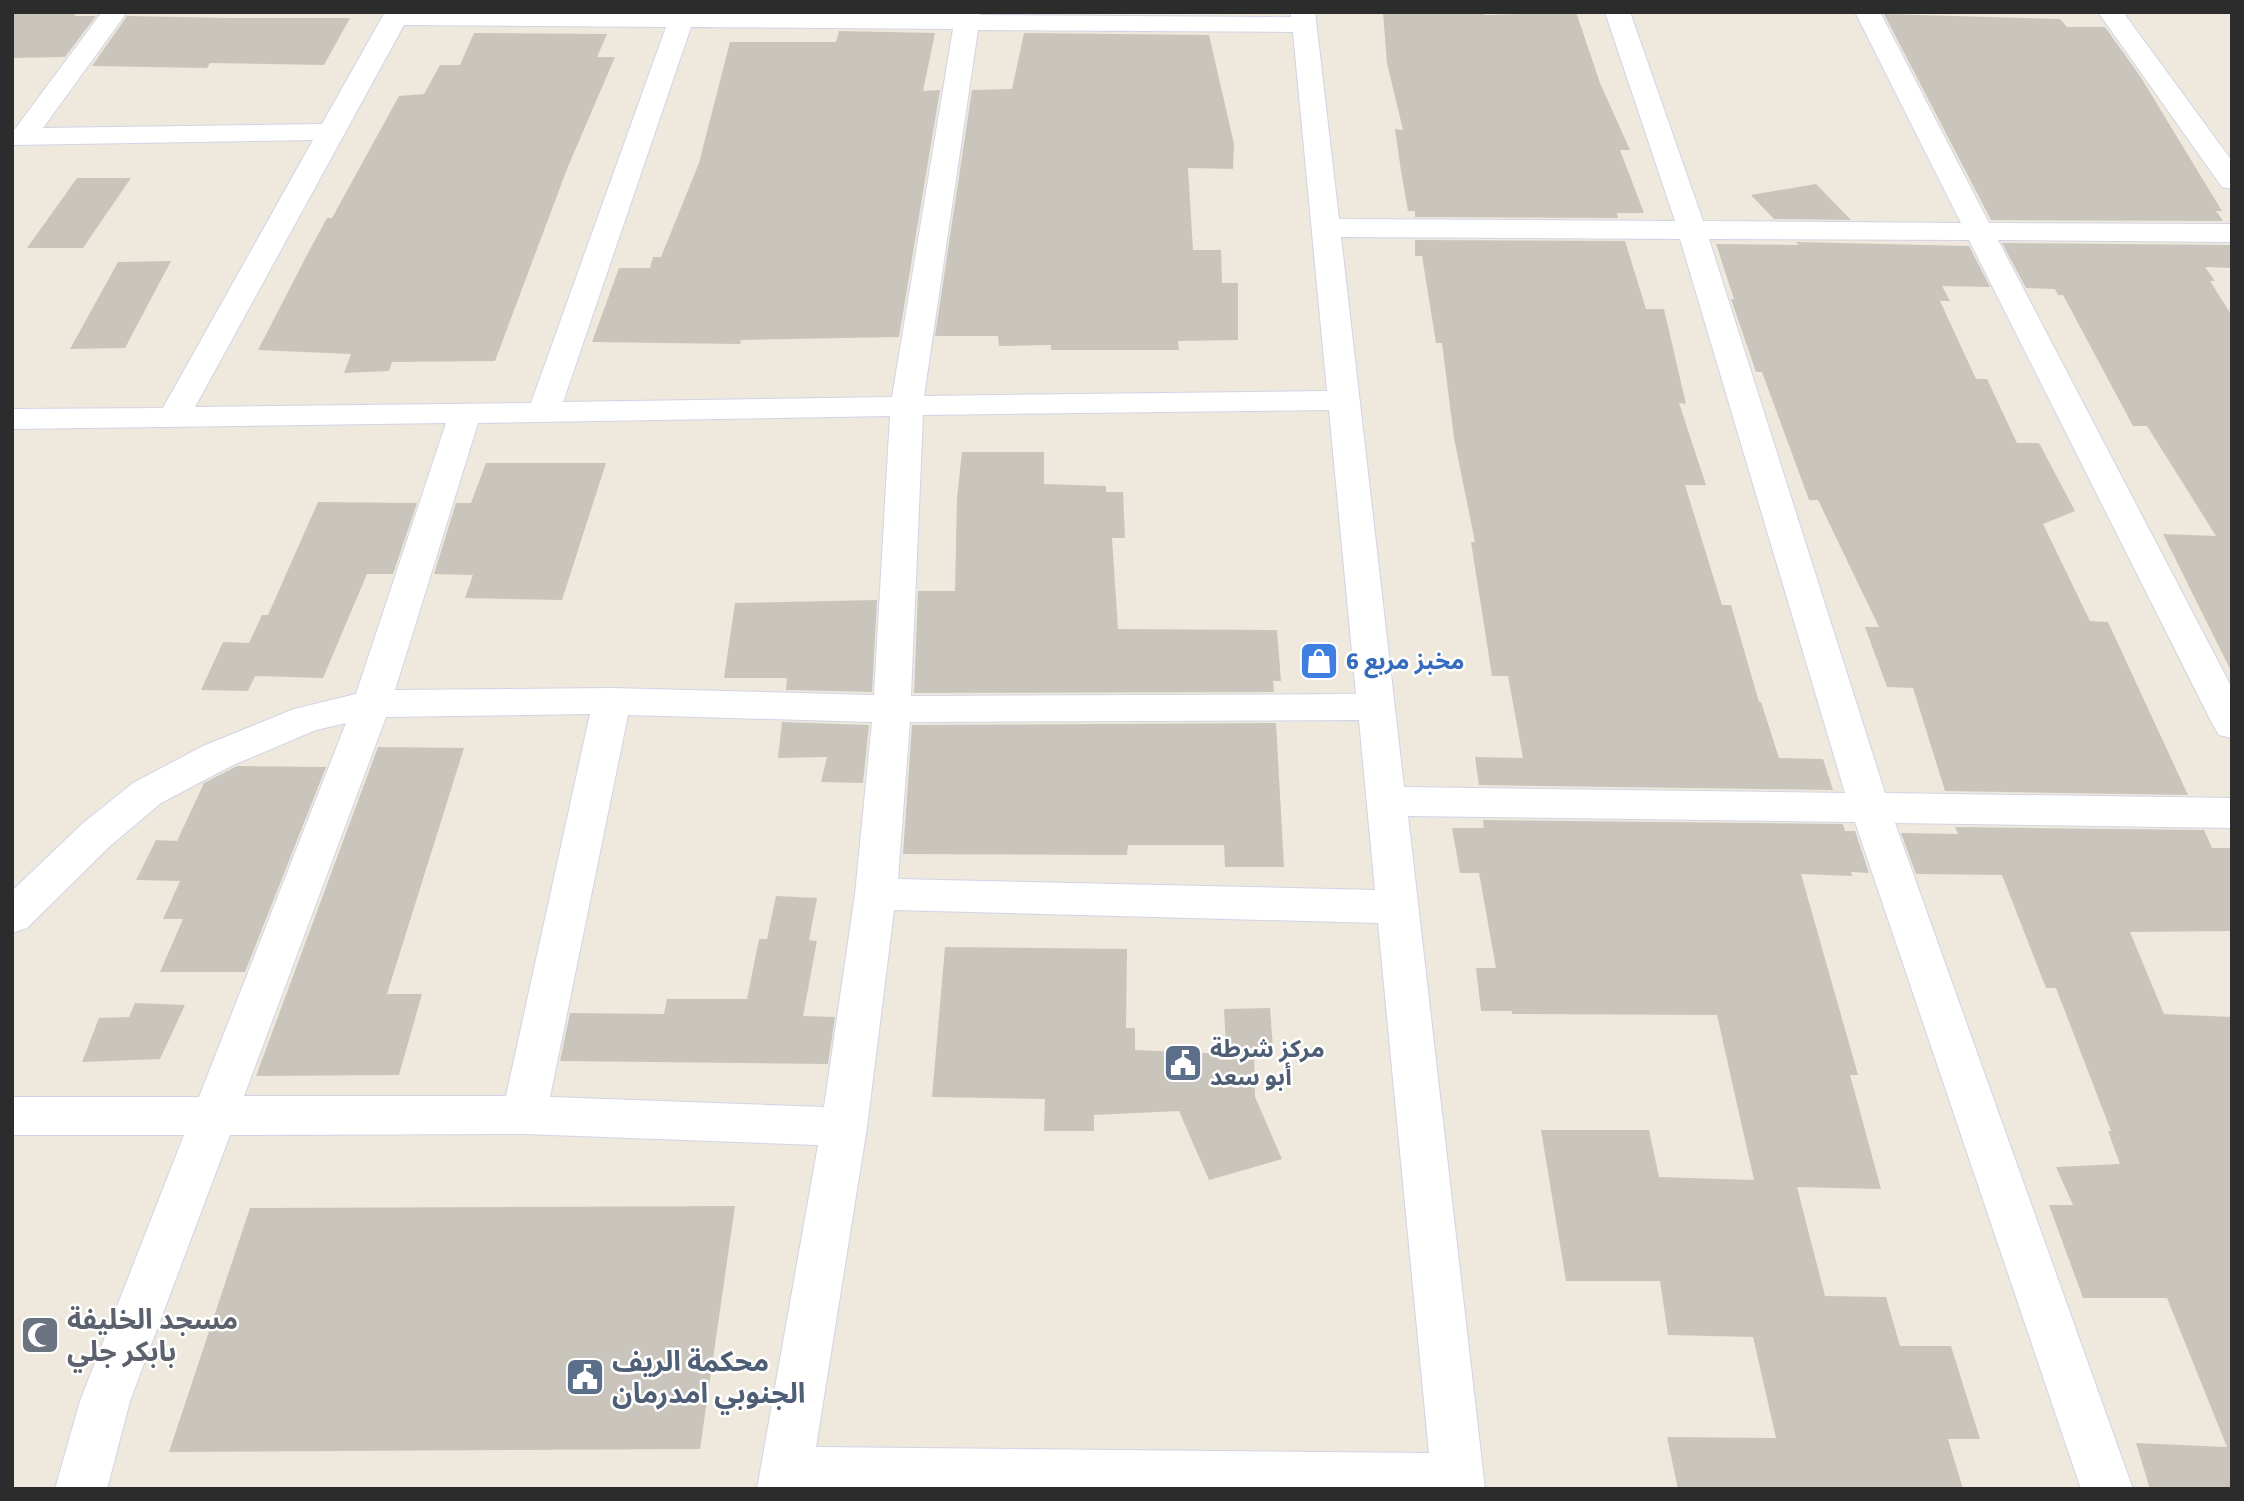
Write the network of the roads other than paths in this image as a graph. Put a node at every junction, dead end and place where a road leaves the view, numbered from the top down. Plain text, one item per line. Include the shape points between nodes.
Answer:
1 (116, 12) edge
2 (1617, 12) edge
3 (1867, 12) edge
4 (2109, 12) edge
5 (397, 14) edge
6 (682, 16) edge
7 (967, 17) edge
8 (1304, 19) edge
9 (332, 132) junction
10 (18, 137) edge
11 (2232, 181) edge
12 (1326, 228) junction
13 (1692, 230) junction
14 (1981, 233) junction
15 (2232, 233) edge
16 (1344, 400) junction
17 (907, 404) junction
18 (544, 412) junction
19 (466, 414) junction
20 (173, 418) junction
21 (12, 419) edge
22 (612, 701) junction
23 (372, 704) junction
24 (1376, 707) junction
25 (892, 709) junction
26 (2232, 725) edge
27 (1386, 802) junction
28 (1869, 806) junction
29 (2232, 813) edge
30 (876, 894) junction
31 (1397, 907) junction
32 (12, 917) edge
33 (213, 1115) junction
34 (524, 1115) junction
35 (12, 1116) edge
36 (844, 1127) junction
37 (785, 1480) edge
38 (1458, 1483) edge
39 (81, 1489) edge
40 (2107, 1489) edge

1 - 10 street
2 - 13 street
3 - 14 street
4 - 11 street
5 - 6 street
5 - 9 street
6 - 7 street
6 - 18 street
7 - 8 street
7 - 17 street
8 - 12 street
9 - 10 street
9 - 20 street
12 - 13 street
12 - 16 street
13 - 14 street
13 - 28 street
14 - 15 street
14 - 26 street
16 - 17 street
16 - 24 street
17 - 18 street
17 - 25 street
18 - 19 street
19 - 20 street
19 - 23 street
20 - 21 street
22 - 23 street
22 - 25 street
22 - 34 street
23 - 32 street via 307,718 217,756 147,793 96,835
23 - 33 street
24 - 25 street
24 - 27 street
25 - 30 street
27 - 28 street
27 - 31 street
28 - 29 street
28 - 40 street
30 - 31 street
30 - 36 street
31 - 38 street
33 - 34 street
33 - 35 street
33 - 39 street via 105,1401
34 - 36 street
36 - 37 street
37 - 38 street

